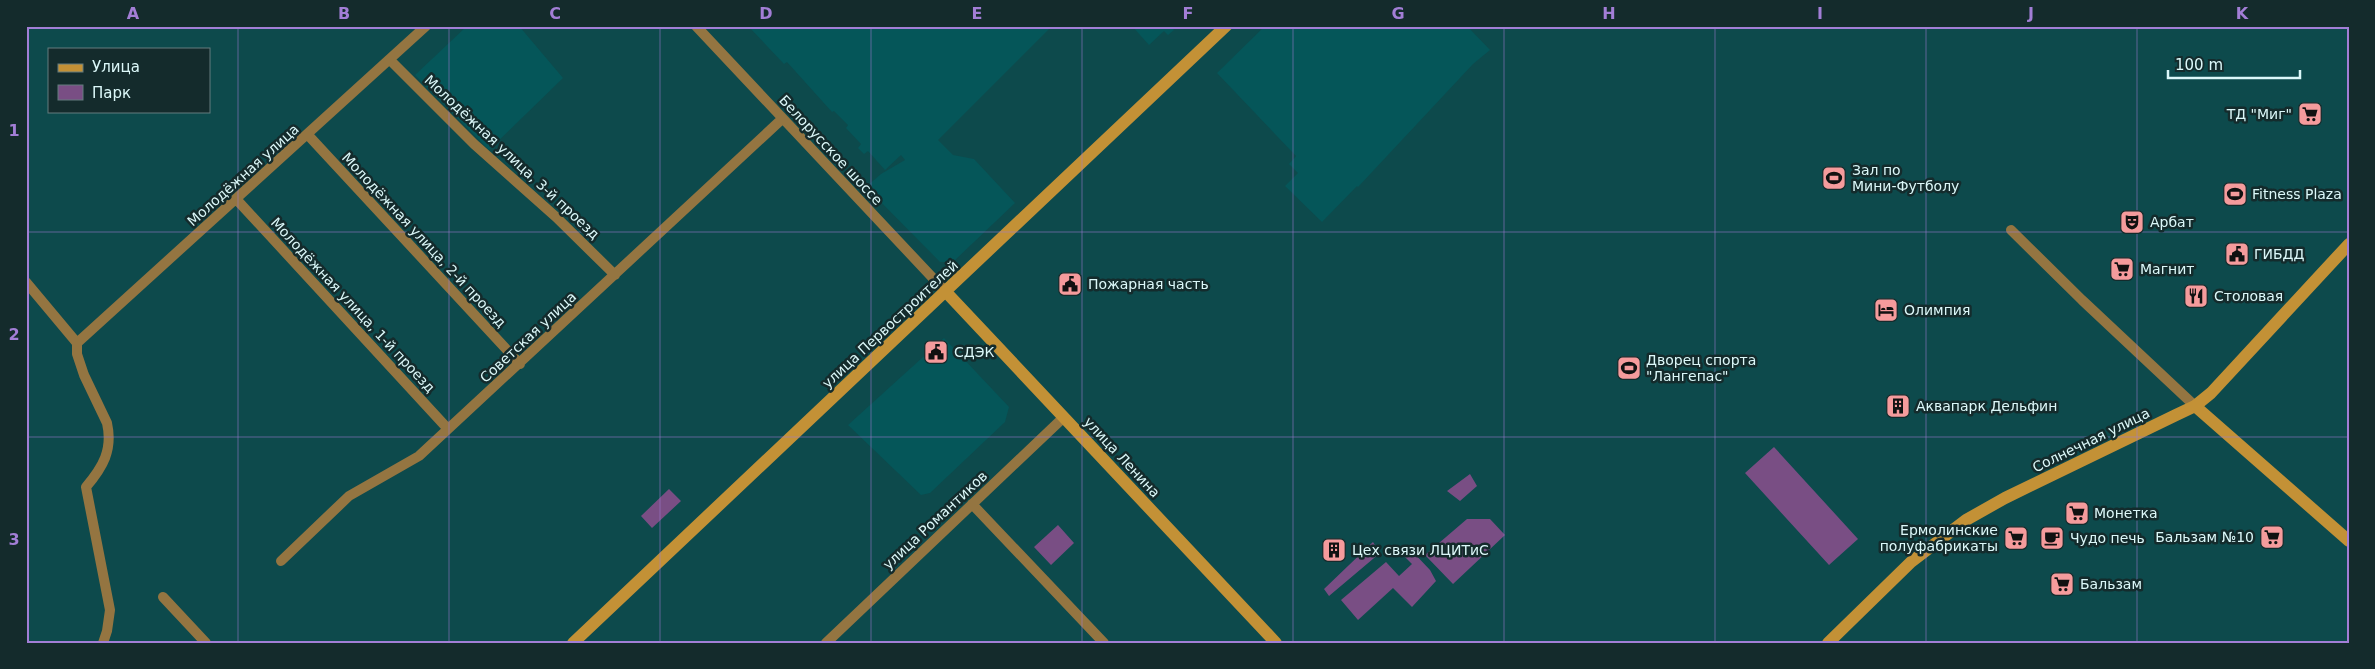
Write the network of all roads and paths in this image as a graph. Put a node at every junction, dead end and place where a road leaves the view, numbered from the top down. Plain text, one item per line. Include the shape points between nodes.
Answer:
1 (426, 26) edge
2 (696, 26) edge
3 (1226, 26) edge
4 (390, 60) junction
5 (782, 119) junction
6 (308, 134) junction
7 (237, 200) junction
8 (2011, 230) dead end
9 (2349, 244) edge
10 (615, 275) junction
11 (26, 282) edge
12 (946, 292) junction
13 (78, 343) junction
14 (520, 364) junction
15 (2194, 406) junction
16 (1064, 417) junction
17 (448, 429) junction
18 (972, 504) junction
19 (2349, 541) edge
20 (281, 561) dead end
21 (163, 597) dead end
22 (103, 643) edge
23 (206, 643) edge
24 (573, 643) edge
25 (826, 643) edge
26 (1104, 643) edge
27 (1276, 643) edge
28 (1828, 643) edge

1 - 4 street, Молодёжная улица
2 - 5 street, Белорусское шоссе
3 - 12 street, улица Первостроителей
4 - 6 street, Молодёжная улица
4 - 10 street, Молодёжная улица, 3-й проезд via 474,144
5 - 10 street, Советская улица
5 - 12 street, Белорусское шоссе
6 - 7 street, Молодёжная улица
6 - 14 street, Молодёжная улица, 2-й проезд
7 - 13 street, Молодёжная улица
7 - 17 street, Молодёжная улица, 1-й проезд
8 - 15 street
9 - 15 street, Солнечная улица via 2224,380
10 - 14 street, Советская улица
11 - 13 street
12 - 16 street, улица Ленина
12 - 24 street, улица Первостроителей
13 - 22 street via 80,364 109,433 105,461 86,487 110,610
14 - 17 street, Советская улица
15 - 19 street
15 - 28 street, Солнечная улица via 1966,520 1911,562
16 - 18 street, улица Романтиков
16 - 27 street, улица Ленина
17 - 20 street, Советская улица via 410,462 359,488
18 - 25 street, улица Романтиков
18 - 26 street
21 - 23 street

